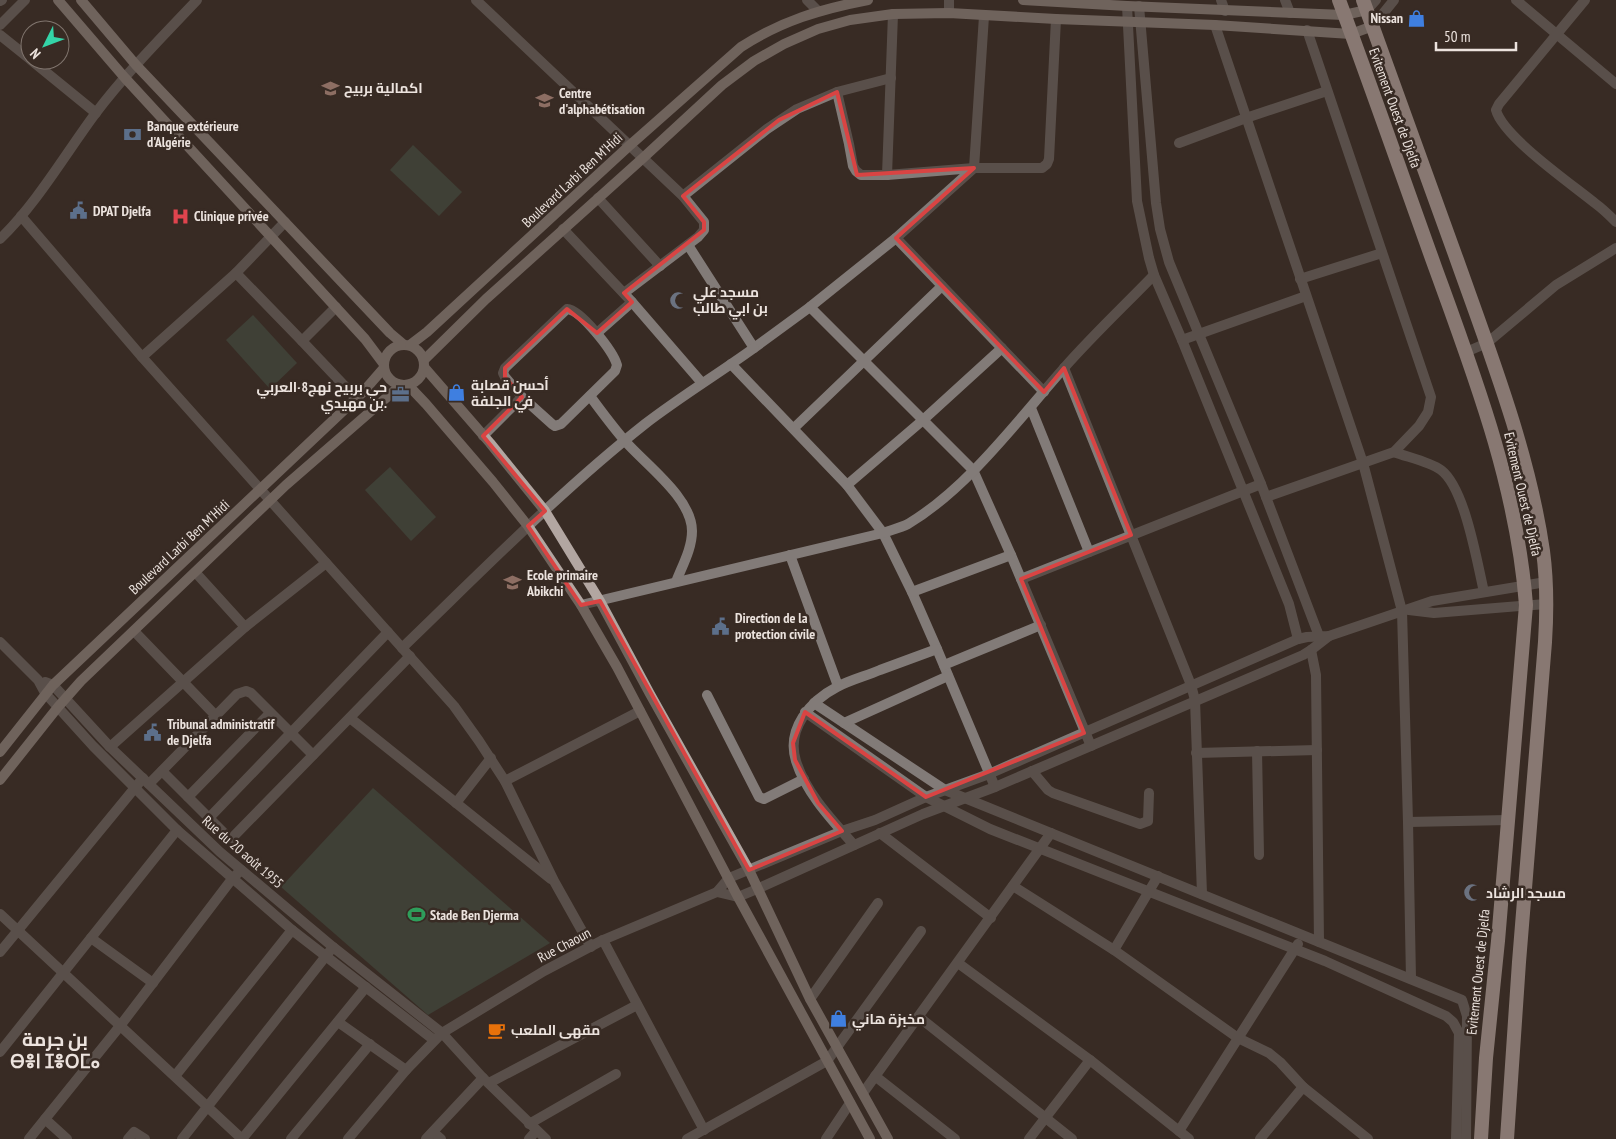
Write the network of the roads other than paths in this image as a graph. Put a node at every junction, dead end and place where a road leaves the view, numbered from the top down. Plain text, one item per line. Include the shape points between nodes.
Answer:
1 (25, 0) edge
2 (58, 0) edge
3 (81, 0) edge
4 (197, 0) edge
5 (476, 0) edge
6 (807, 0) edge
7 (868, 0) edge
8 (949, 0) edge
9 (1023, 0) edge
10 (1221, 0) edge
11 (1285, 0) edge
12 (1339, 0) edge
13 (1394, 0) edge
14 (1516, 0) edge
15 (1585, 0) edge
16 (1051, 1) edge
17 (1105, 2) edge
18 (1368, 3) edge
19 (1127, 6) junction
20 (1140, 6) junction
21 (818, 11) junction
22 (1225, 11) junction
23 (949, 13) junction
24 (1290, 13) junction
25 (893, 14) junction
26 (1344, 15) junction
27 (984, 16) junction
28 (1056, 19) junction
29 (1128, 22) junction
30 (1141, 22) junction
31 (0, 24) edge
32 (1216, 26) junction
33 (1373, 26) junction
34 (1307, 30) junction
35 (1351, 34) junction
36 (1556, 34) junction
37 (0, 35) edge
38 (20, 52) edge
39 (136, 65) junction
40 (42, 70) edge
41 (125, 78) junction
42 (891, 78) junction
43 (1616, 84) edge
44 (1327, 91) junction
45 (837, 92) junction
46 (96, 113) junction
47 (1246, 118) junction
48 (1179, 143) dead end
49 (629, 146) junction
50 (643, 158) junction
51 (974, 168) junction
52 (887, 174) junction
53 (684, 196) junction
54 (598, 198) junction
55 (21, 216) junction
56 (285, 222) junction
57 (1616, 222) edge
58 (563, 229) junction
59 (270, 236) junction
60 (896, 238) junction
61 (0, 239) edge
62 (688, 245) junction
63 (1616, 248) edge
64 (1382, 253) junction
65 (660, 266) junction
66 (236, 273) junction
67 (1154, 275) junction
68 (1300, 279) junction
69 (942, 286) junction
70 (624, 293) junction
71 (1306, 296) junction
72 (632, 302) junction
73 (810, 306) junction
74 (336, 307) junction
75 (597, 332) junction
76 (1200, 334) junction
77 (1182, 340) junction
78 (302, 341) junction
79 (1487, 343) junction
80 (406, 345) junction
81 (754, 348) junction
82 (1002, 348) junction
83 (1466, 352) junction
84 (142, 357) junction
85 (864, 361) junction
86 (424, 363) junction
87 (731, 364) junction
88 (383, 366) junction
89 (1064, 368) junction
90 (702, 383) junction
91 (404, 385) junction
92 (1044, 392) junction
93 (590, 396) junction
94 (522, 397) junction
95 (356, 398) junction
96 (1031, 408) junction
97 (923, 420) junction
98 (794, 428) junction
99 (484, 436) junction
100 (625, 441) junction
101 (1394, 452) junction
102 (1363, 464) junction
103 (973, 470) junction
104 (1261, 484) junction
105 (848, 485) junction
106 (260, 489) junction
107 (1243, 492) junction
108 (1266, 497) junction
109 (270, 500) junction
110 (545, 511) junction
111 (528, 526) junction
112 (883, 533) junction
113 (1131, 535) junction
114 (1089, 552) junction
115 (790, 554) junction
116 (1011, 555) junction
117 (326, 562) junction
118 (196, 573) junction
119 (1021, 579) junction
120 (676, 582) junction
121 (1546, 582) junction
122 (1525, 585) junction
123 (912, 592) junction
124 (1484, 592) junction
125 (600, 601) junction
126 (1546, 604) junction
127 (581, 605) junction
128 (1526, 605) junction
129 (1405, 611) junction
130 (1041, 625) junction
131 (245, 627) junction
132 (134, 631) junction
133 (388, 632) junction
134 (1324, 636) junction
135 (1298, 639) junction
136 (1, 647) edge
137 (402, 648) junction
138 (937, 649) junction
139 (1311, 650) junction
140 (410, 656) junction
141 (944, 665) junction
142 (948, 676) junction
143 (38, 680) junction
144 (182, 682) junction
145 (53, 685) junction
146 (838, 686) junction
147 (1191, 686) junction
148 (45, 693) junction
149 (707, 695) dead end
150 (66, 698) junction
151 (1194, 700) junction
152 (814, 703) junction
153 (58, 707) junction
154 (640, 711) junction
155 (805, 712) junction
156 (270, 713) junction
157 (216, 716) junction
158 (350, 718) junction
159 (844, 723) junction
160 (1084, 733) junction
161 (290, 734) junction
162 (1091, 746) junction
163 (110, 747) junction
164 (1317, 750) junction
165 (1257, 751) junction
166 (0, 752) edge
167 (1196, 753) junction
168 (313, 755) junction
169 (491, 758) junction
170 (162, 770) junction
171 (1032, 771) junction
172 (989, 774) junction
173 (804, 779) junction
174 (0, 780) edge
175 (146, 781) junction
176 (505, 781) junction
177 (134, 787) junction
178 (995, 787) junction
179 (945, 790) junction
180 (1149, 793) dead end
181 (926, 797) junction
182 (188, 798) junction
183 (964, 798) junction
184 (456, 803) junction
185 (943, 807) junction
186 (209, 818) junction
187 (1508, 820) junction
188 (1408, 822) junction
189 (177, 830) junction
190 (842, 831) junction
191 (880, 833) junction
192 (1051, 833) junction
193 (854, 845) junction
194 (1040, 848) junction
195 (1259, 855) dead end
196 (241, 870) junction
197 (749, 870) junction
198 (1158, 876) junction
199 (729, 878) junction
200 (232, 879) junction
201 (554, 881) junction
202 (1012, 886) junction
203 (757, 889) junction
204 (1149, 891) junction
205 (717, 892) junction
206 (1202, 894) junction
207 (738, 897) junction
208 (878, 903) dead end
209 (0, 914) edge
210 (991, 918) junction
211 (17, 929) junction
212 (292, 930) junction
213 (920, 931) dead end
214 (1303, 936) junction
215 (91, 938) junction
216 (603, 940) junction
217 (1319, 942) junction
218 (332, 947) junction
219 (591, 947) junction
220 (1295, 949) junction
221 (1114, 950) junction
222 (0, 952) edge
223 (325, 956) junction
224 (958, 963) junction
225 (62, 973) junction
226 (1410, 979) junction
227 (153, 983) junction
228 (366, 987) junction
229 (810, 999) junction
230 (637, 1005) junction
231 (918, 1017) junction
232 (338, 1022) junction
233 (120, 1026) junction
234 (442, 1033) junction
235 (1238, 1038) junction
236 (434, 1040) junction
237 (370, 1044) junction
238 (836, 1048) junction
239 (0, 1052) edge
240 (1090, 1060) junction
241 (827, 1061) junction
242 (406, 1070) junction
243 (616, 1074) dead end
244 (175, 1076) junction
245 (875, 1076) junction
246 (486, 1080) junction
247 (1303, 1087) junction
248 (863, 1093) junction
249 (850, 1103) junction
250 (208, 1107) junction
251 (45, 1119) junction
252 (1046, 1119) junction
253 (533, 1127) junction
254 (704, 1130) junction
255 (1180, 1131) junction
256 (429, 1136) edge
257 (28, 1139) edge
258 (67, 1139) edge
259 (128, 1139) edge
260 (145, 1139) edge
261 (182, 1139) edge
262 (242, 1139) edge
263 (291, 1139) edge
264 (348, 1139) edge
265 (441, 1139) edge
266 (529, 1139) edge
267 (546, 1139) edge
268 (687, 1139) edge
269 (826, 1139) edge
270 (870, 1139) edge
271 (888, 1139) edge
272 (955, 1139) edge
273 (1029, 1139) edge
274 (1072, 1139) edge
275 (1189, 1139) edge
276 (1260, 1139) edge
277 (1368, 1139) edge
278 (1456, 1139) edge
279 (1466, 1139) edge
280 (1481, 1139) edge
281 (1507, 1139) edge

1 - 31 street
2 - 41 main road
3 - 39 main road
4 - 39 street
5 - 49 street
6 - 21 street
7 - 21 main road, Boulevard Larbi Ben M'Hidi
8 - 23 street
9 - 16 main road
10 - 22 street
11 - 24 street
12 - 26 highway, Evitement Ouest de Djelfa
13 - 33 street
14 - 36 street
15 - 36 street
16 - 17 main road
17 - 19 main road
18 - 26 main road
18 - 33 highway
19 - 20 main road
19 - 29 street
20 - 22 main road
20 - 30 street
21 - 49 main road, Boulevard Larbi Ben M'Hidi via 755,38 740,48
22 - 24 main road
23 - 25 main road
23 - 27 main road
24 - 26 main road
25 - 42 street
25 - 50 main road via 850,20 818,30 754,61 722,85
26 - 35 highway, Evitement Ouest de Djelfa
27 - 28 main road
27 - 51 street
28 - 29 main road
28 - 51 street via 1047,164 1031,169
29 - 30 main road
29 - 67 street via 1137,202
30 - 32 main road
30 - 76 street via 1160,229 1169,262
32 - 34 main road
32 - 47 street
33 - 35 main road
33 - 79 highway
34 - 35 main road
34 - 44 street
35 - 83 highway, Evitement Ouest de Djelfa
36 - 43 street
36 - 57 street via 1499,104 1496,110 1498,119 1543,163
37 - 38 street
39 - 41 street
39 - 56 main road
40 - 46 street
41 - 46 street
41 - 59 main road
42 - 45 street
42 - 52 street
44 - 47 street
44 - 64 street
45 - 52 street via 856,171 861,175
45 - 53 street via 779,120
46 - 55 street
47 - 48 street
47 - 68 street
49 - 50 street
49 - 80 main road, Boulevard Larbi Ben M'Hidi via 427,332
50 - 53 street
50 - 54 main road
51 - 52 street
51 - 60 street
53 - 62 street via 704,222 704,230
54 - 58 main road
54 - 65 street
55 - 61 street
55 - 84 street
56 - 59 street
56 - 80 main road via 390,333
58 - 70 street
58 - 86 main road
59 - 66 street
59 - 74 main road
60 - 69 street
60 - 73 street
62 - 65 street
62 - 81 street
63 - 79 street via 1556,285
64 - 68 street
64 - 101 street via 1431,397 1428,412 1419,426
65 - 70 street
66 - 78 street
66 - 84 street
67 - 77 street
67 - 89 street
68 - 71 street
69 - 82 street
69 - 85 street
70 - 72 street
71 - 76 street
71 - 102 street
72 - 75 street
72 - 90 street
73 - 81 street
73 - 85 street
74 - 78 street
74 - 88 main road via 366,339
75 - 93 street via 617,365
75 - 94 street via 573,310 564,310 505,368 505,377
76 - 77 street
76 - 104 street
77 - 107 street
78 - 95 street
79 - 83 street
79 - 121 highway via 1530,487
80 - 86 main road via 416,348
80 - 88 main road via 392,348
81 - 87 street
82 - 92 street
82 - 97 street
83 - 122 highway, Evitement Ouest de Djelfa via 1508,488
84 - 106 street
85 - 97 street
85 - 98 street
86 - 91 main road via 419,379
86 - 99 main road
87 - 90 street
87 - 98 street
88 - 91 main road via 390,380
88 - 95 main road, Boulevard Larbi Ben M'Hidi
89 - 92 street
89 - 113 street
90 - 100 street
91 - 109 main road
91 - 111 main road via 426,404
92 - 96 street
93 - 94 street via 555,426
93 - 100 street
94 - 99 street
95 - 106 main road, Boulevard Larbi Ben M'Hidi
96 - 103 street
96 - 114 street
97 - 103 street
97 - 105 street
98 - 105 street
99 - 110 main road
100 - 110 street
100 - 120 street via 678,496 688,514 692,531
101 - 102 street
101 - 124 street via 1440,469 1448,477 1467,521
102 - 108 street
102 - 129 street
103 - 112 street via 932,507 906,525
103 - 116 street
104 - 107 street
104 - 108 street
105 - 112 street
106 - 109 street
106 - 145 main road, Boulevard Larbi Ben M'Hidi
107 - 113 street
107 - 135 street via 1289,604
108 - 134 street
109 - 117 street
109 - 118 main road
110 - 111 street
110 - 125 main road
111 - 127 main road
111 - 137 street
112 - 115 street
112 - 123 street
113 - 114 street
113 - 147 street
114 - 119 street
115 - 120 street
115 - 146 street
116 - 119 street
116 - 123 street
117 - 131 street
117 - 133 street
118 - 131 street
118 - 132 main road
119 - 130 street
120 - 125 street
121 - 122 street
121 - 126 highway
122 - 124 street
122 - 128 highway, Evitement Ouest de Djelfa
123 - 138 street
124 - 129 street via 1432,601
125 - 127 street
125 - 197 main road
126 - 128 street
126 - 281 highway
127 - 154 main road
128 - 129 street via 1434,613
128 - 187 highway, Evitement Ouest de Djelfa
129 - 134 street
129 - 188 street
130 - 141 street
130 - 160 street
131 - 144 street
132 - 144 street
132 - 150 main road
133 - 137 street
133 - 161 street
134 - 135 street
134 - 139 street
135 - 147 street
136 - 143 street, Rue du 20 août 1955
137 - 140 street
138 - 141 street
138 - 146 street
139 - 151 street
139 - 164 street via 1316,675
140 - 158 street
140 - 169 street via 454,706
141 - 142 street
142 - 159 street
142 - 172 street
143 - 145 street, Rue du 20 août 1955
143 - 148 street, Rue du 20 août 1955
144 - 157 street
144 - 163 street
145 - 148 main road, Boulevard Larbi Ben M'Hidi
145 - 150 street, Rue du 20 août 1955
146 - 152 street
147 - 151 street
147 - 160 street
148 - 153 street, Rue du 20 août 1955
148 - 166 main road, Boulevard Larbi Ben M'Hidi
149 - 173 street via 759,797 764,799
150 - 153 main road
150 - 163 street, Rue du 20 août 1955
151 - 162 street
151 - 167 street
152 - 155 street
152 - 159 street
153 - 174 main road
153 - 177 street, Rue du 20 août 1955
154 - 176 street
154 - 199 main road
155 - 173 street via 796,728 793,743
155 - 181 street
156 - 157 street via 246,691 237,694
156 - 161 street
156 - 182 street
157 - 170 street
158 - 168 street
158 - 184 street
159 - 179 street
160 - 162 street
160 - 172 street
161 - 168 street
161 - 186 street
162 - 171 street
163 - 175 street, Rue du 20 août 1955
164 - 165 street
164 - 217 street
165 - 167 street
165 - 195 street
167 - 206 street
168 - 186 street via 232,838
169 - 176 street
169 - 184 street
170 - 175 street
170 - 182 street
171 - 178 street
171 - 180 street via 1053,793 1140,824 1148,821
172 - 178 street
172 - 179 street
173 - 190 street via 818,803
175 - 177 street
175 - 196 street, Rue du 20 août 1955
176 - 201 street
177 - 189 street, Rue du 20 août 1955
177 - 211 street
178 - 183 street
179 - 181 street
179 - 183 street
181 - 185 street
181 - 190 street
182 - 186 street
183 - 185 street
183 - 192 street
184 - 201 street
185 - 191 street
185 - 194 street
187 - 188 street
187 - 280 highway, Evitement Ouest de Djelfa
188 - 226 street
189 - 200 street, Rue du 20 août 1955
189 - 215 street
190 - 193 street
190 - 197 street
191 - 193 street
191 - 210 street
192 - 194 street
192 - 198 street
193 - 203 street
194 - 202 street
194 - 204 street
196 - 200 street
196 - 218 street, Rue du 20 août 1955
197 - 199 street
197 - 203 main road
198 - 204 street
198 - 206 street
199 - 205 street, Rue Chaoun
199 - 207 main road
200 - 212 street, Rue du 20 août 1955
200 - 227 street
201 - 219 street
202 - 210 street
202 - 221 street
203 - 207 street
203 - 229 main road
204 - 220 street
204 - 221 street
205 - 207 street
205 - 216 street, Rue Chaoun
206 - 214 street
207 - 241 main road
208 - 229 street
209 - 211 street
210 - 224 street
211 - 222 street
211 - 225 street
212 - 223 street, Rue du 20 août 1955
212 - 244 street
213 - 238 street
214 - 217 street
214 - 220 street
215 - 225 street
215 - 227 street
216 - 219 street, Rue Chaoun
216 - 230 street
217 - 226 street
218 - 223 street
218 - 234 street, Rue du 20 août 1955
219 - 234 street, Rue Chaoun via 544,970
220 - 235 street
220 - 278 street via 1446,1016 1453,1022 1459,1033
221 - 235 street
223 - 228 street, Rue du 20 août 1955
223 - 250 street
224 - 231 street
224 - 240 street
225 - 233 street
225 - 239 street
226 - 279 street via 1462,1000 1467,1016
227 - 233 street
228 - 232 street
228 - 236 street, Rue du 20 août 1955
229 - 238 main road
230 - 246 street
230 - 254 street
231 - 245 street
231 - 252 street
232 - 237 street
232 - 262 street
233 - 244 street
233 - 251 street
234 - 236 street, Rue Chaoun
234 - 246 street, Rue du 20 août 1955
235 - 247 street via 1280,1062
235 - 255 street
236 - 242 street, Rue Chaoun
237 - 242 street
237 - 263 street
238 - 241 street
238 - 248 main road
240 - 252 street
240 - 255 street
241 - 249 main road
241 - 254 street
242 - 264 street, Rue Chaoun
243 - 253 street
244 - 250 street
245 - 248 street
245 - 272 street
246 - 253 street, Rue du 20 août 1955
246 - 256 street
247 - 276 street
247 - 277 street
248 - 271 main road
249 - 269 street
249 - 270 main road
250 - 261 street
250 - 262 street
251 - 257 street
251 - 258 street
252 - 273 street
252 - 274 street
253 - 266 street
253 - 267 street, Rue du 20 août 1955
254 - 268 street
255 - 275 street
256 - 265 street
259 - 260 street via 134,1132

